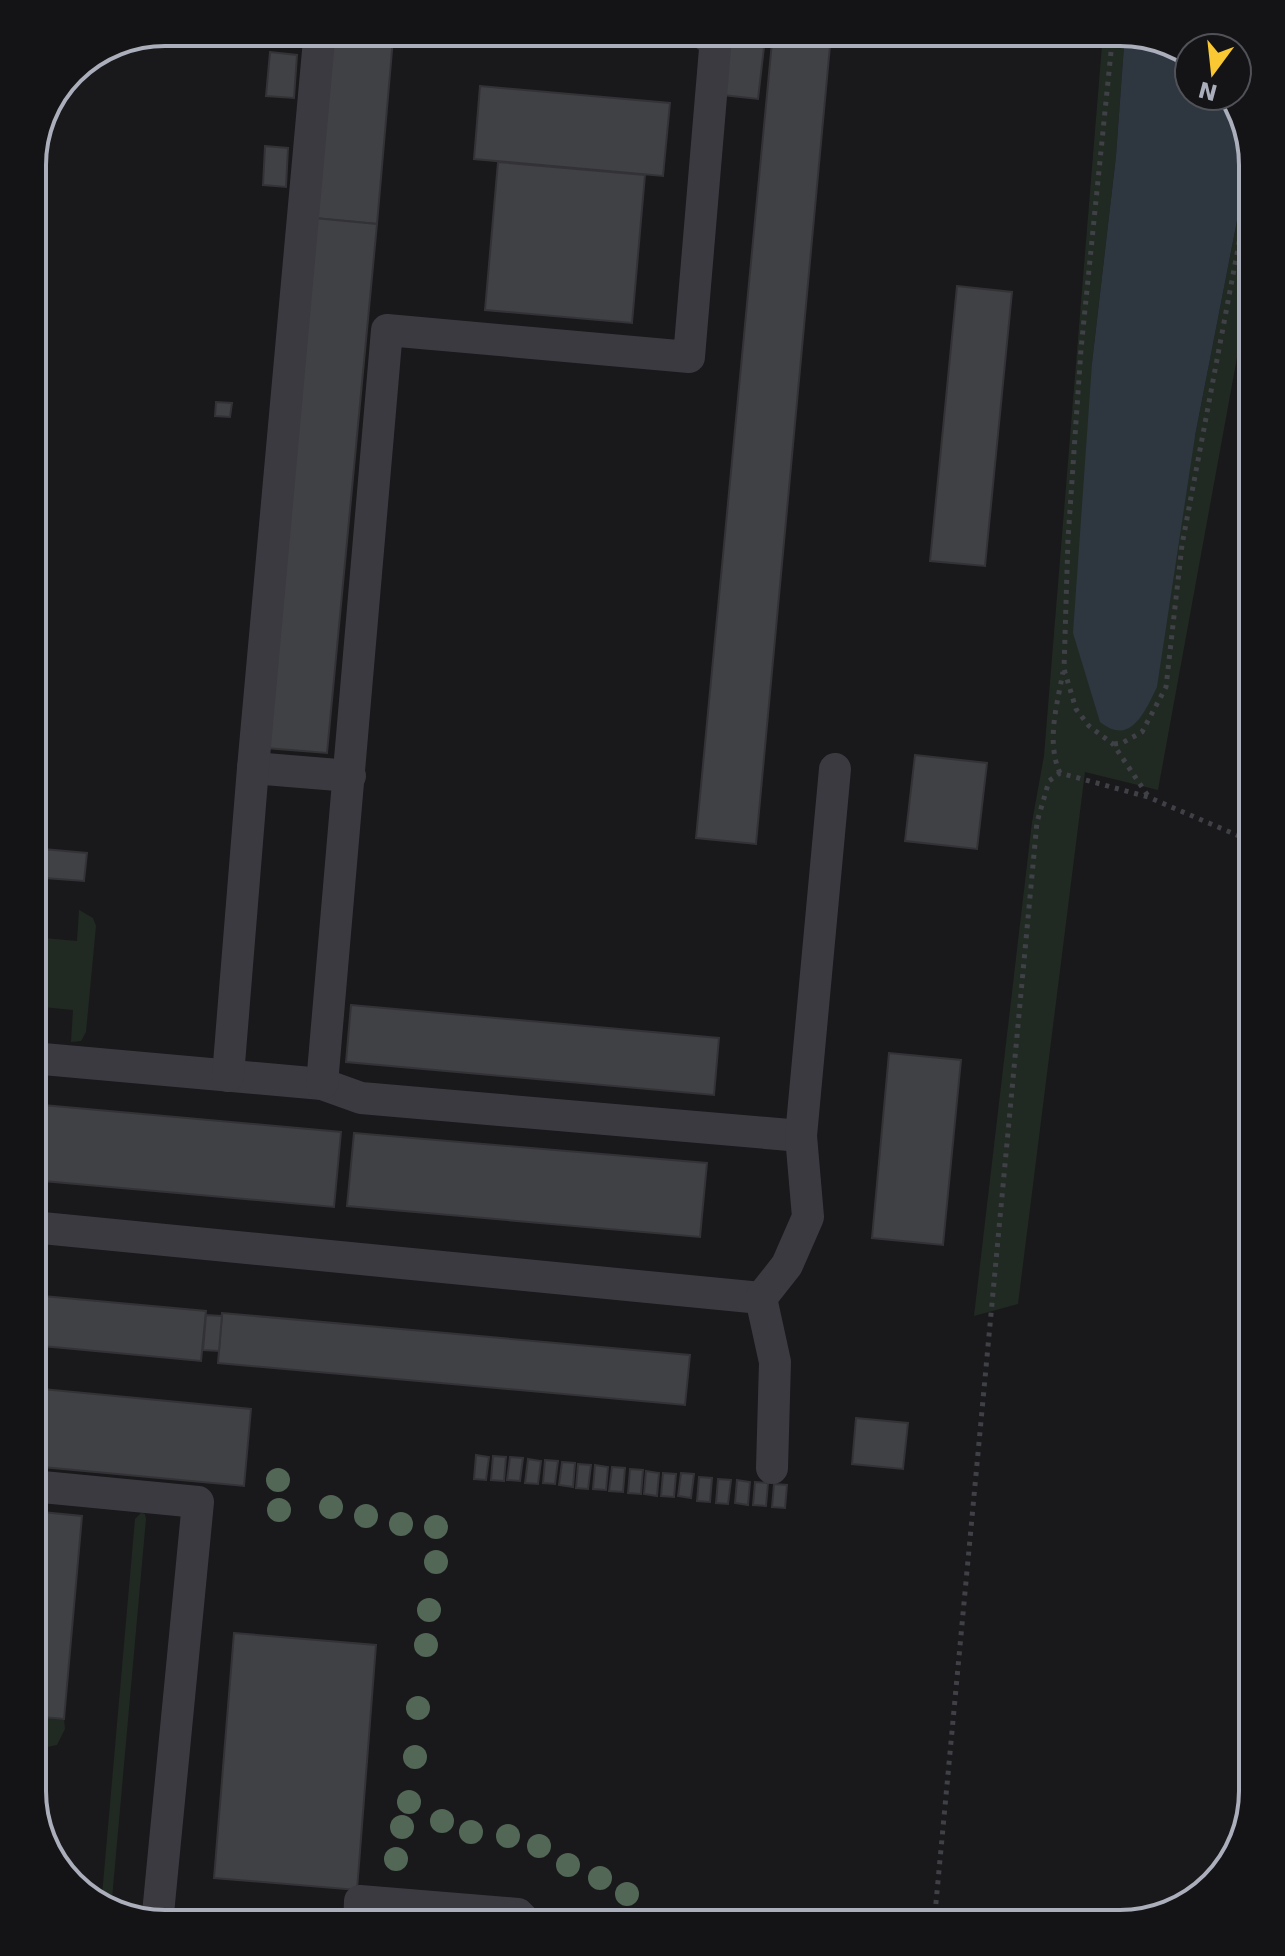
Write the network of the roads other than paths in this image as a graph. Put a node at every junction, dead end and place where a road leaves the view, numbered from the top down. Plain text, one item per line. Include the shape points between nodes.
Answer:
1 (318, 46) edge
2 (715, 46) edge
3 (253, 768) junction
4 (835, 769) dead end
5 (350, 776) junction
6 (46, 1059) edge
7 (228, 1076) junction
8 (322, 1084) junction
9 (801, 1136) junction
10 (46, 1228) edge
11 (761, 1298) junction
12 (772, 1468) dead end
13 (46, 1487) edge
14 (158, 1910) edge
15 (360, 1910) edge
16 (469, 1910) edge

1 - 3 lane
2 - 5 lane via 689,357 387,330
3 - 5 lane
3 - 7 lane
4 - 9 lane
5 - 8 lane
6 - 7 lane
7 - 8 lane
8 - 9 lane via 361,1098
9 - 11 lane via 808,1217 787,1265
10 - 11 lane
11 - 12 lane via 775,1362
13 - 14 lane via 198,1502
15 - 16 lane via 360,1901

